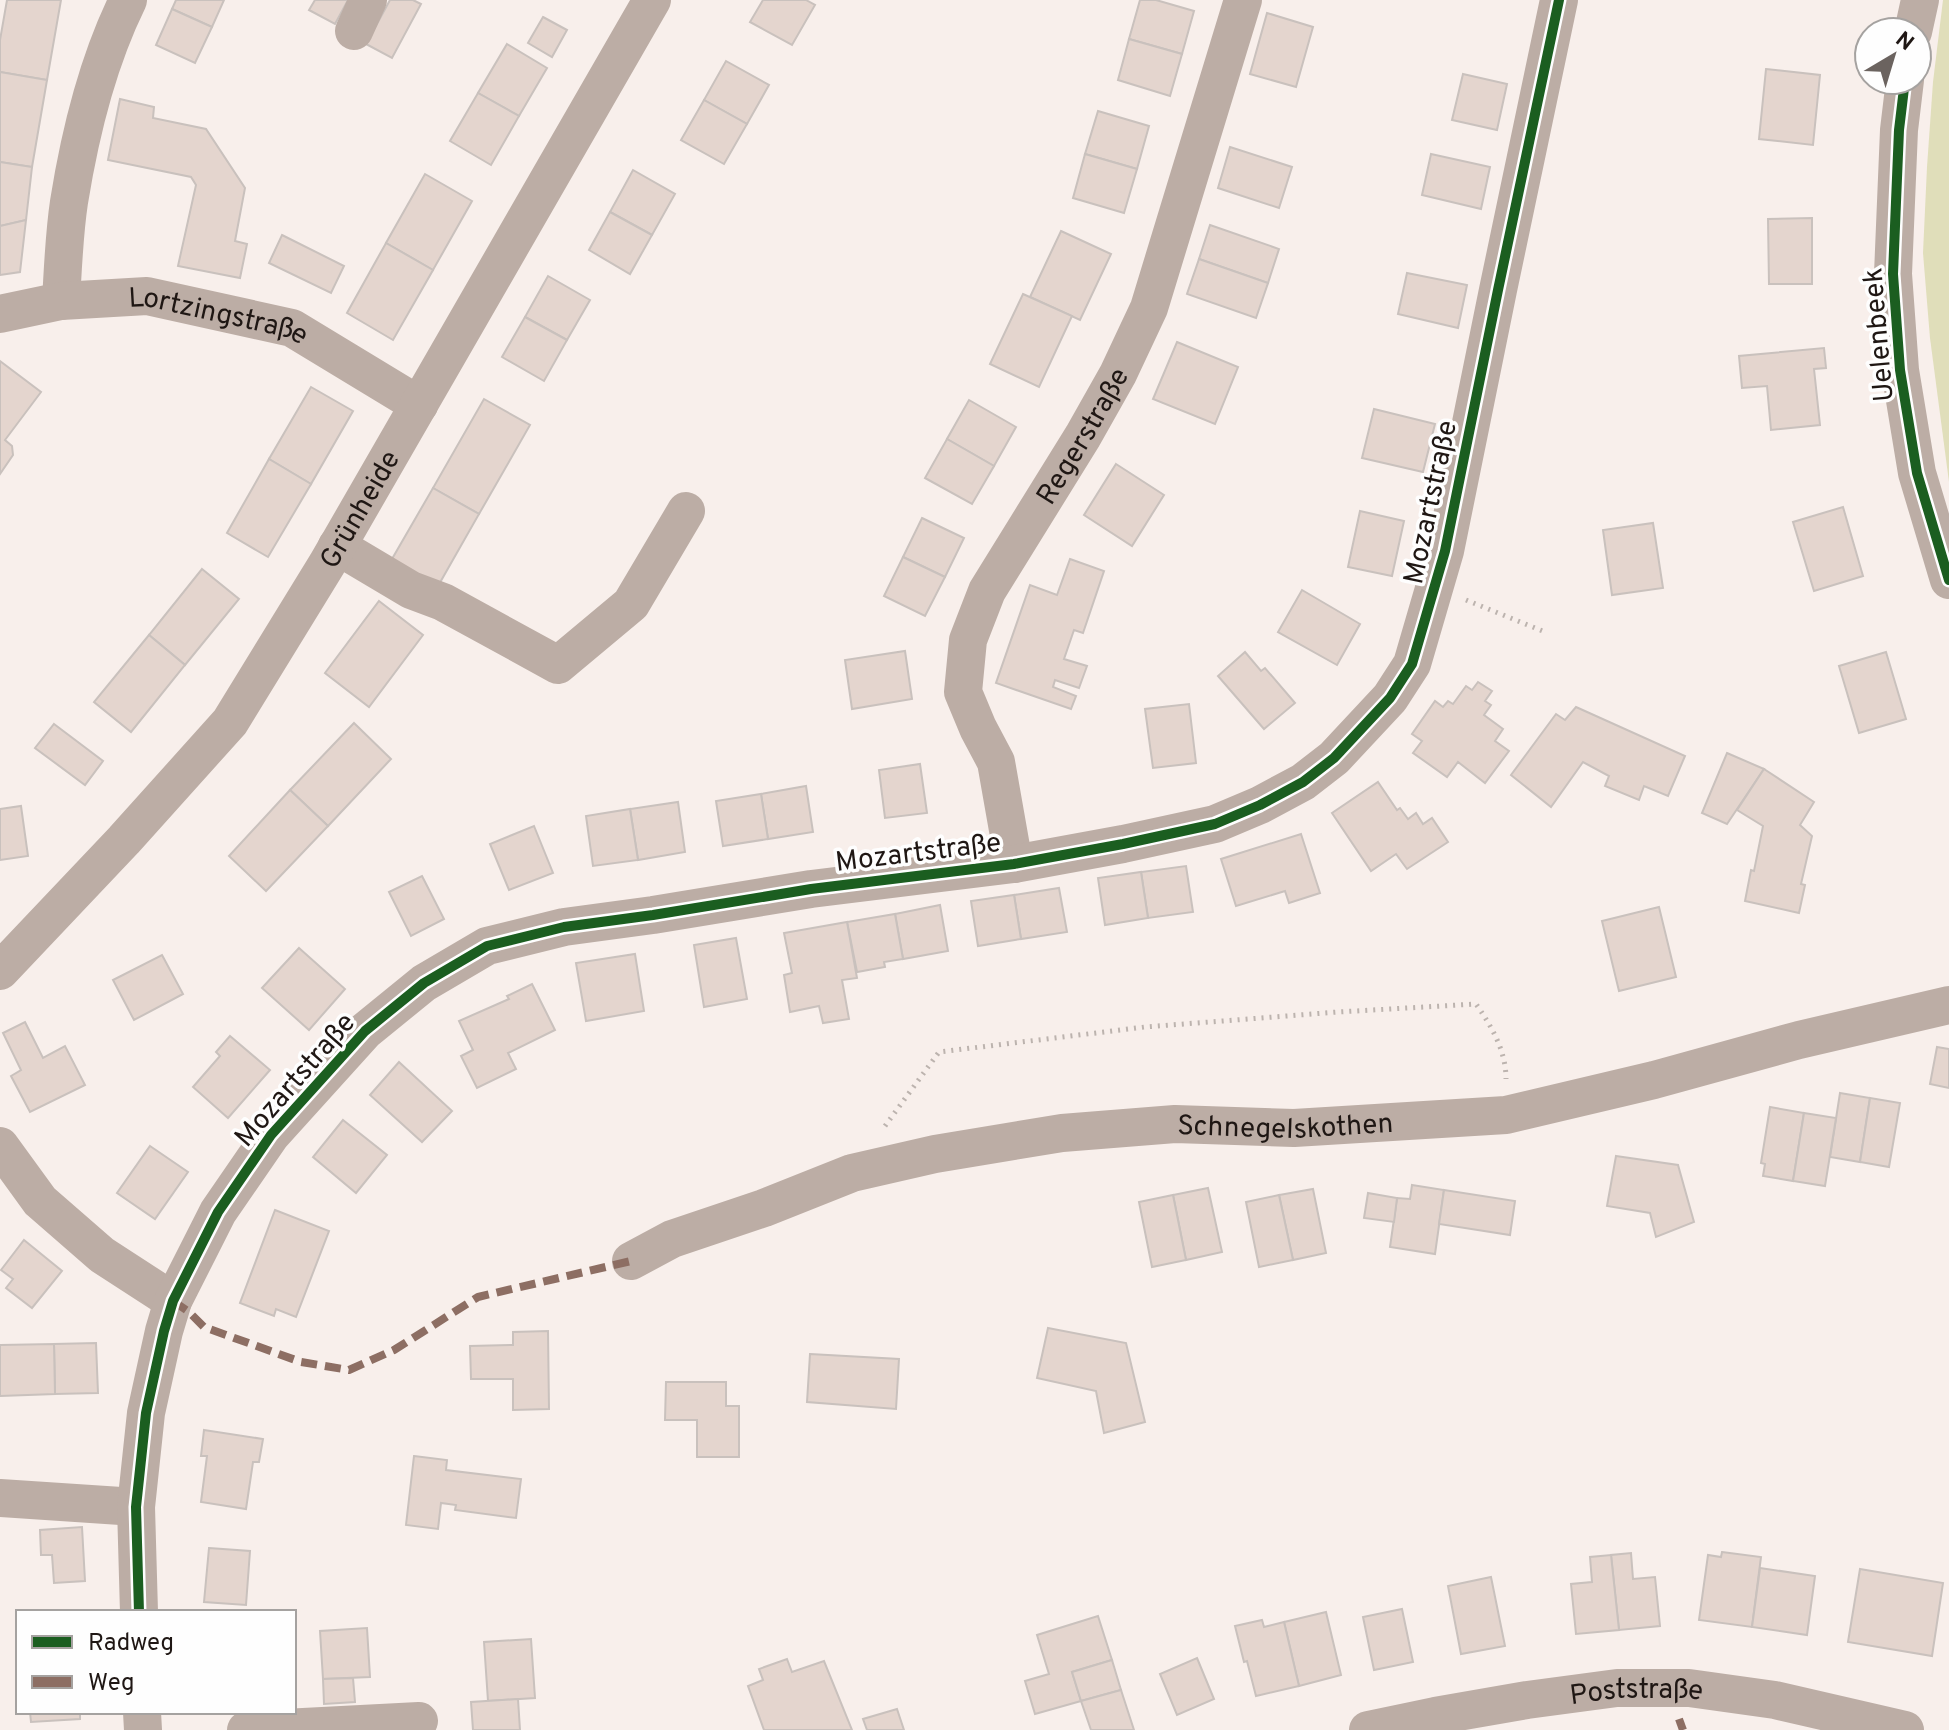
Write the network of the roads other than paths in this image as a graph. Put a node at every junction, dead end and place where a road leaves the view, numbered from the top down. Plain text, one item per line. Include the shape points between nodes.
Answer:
1 (128, 0) edge
2 (652, 0) edge
3 (1243, 0) edge
4 (1559, 0) edge
5 (1903, 96) edge
6 (61, 301) junction
7 (0, 314) edge
8 (419, 405) junction
9 (686, 511) dead end
10 (337, 546) junction
11 (1949, 580) edge
12 (1014, 864) junction
13 (0, 971) edge
14 (1949, 1005) edge
15 (0, 1146) edge
16 (631, 1261) dead end
17 (173, 1301) junction
18 (0, 1498) edge
19 (136, 1507) junction
20 (139, 1610) edge
21 (419, 1721) dead end
22 (246, 1730) edge
23 (1368, 1730) edge
24 (1905, 1730) edge

1 - 6 street via 88,106 69,204
2 - 8 street, Grünheide
3 - 12 street, Regerstraße via 1149,308 1083,436 987,591 968,640 963,692 996,762
4 - 12 street, Mozartstraße via 1445,551 1412,664 1390,698 1334,758 1260,805 1215,824
5 - 11 street, Uelenbeek via 1893,274 1900,370 1917,473
6 - 7 street, Lortzingstraße
6 - 8 street, Lortzingstraße via 147,296 292,328
8 - 10 street, Grünheide
9 - 10 street via 631,604 558,665
10 - 13 street, Grünheide via 230,722
12 - 17 street, Mozartstraße via 564,927 487,946 424,983 365,1031 271,1135 218,1212
14 - 16 street, Schnegelskothen via 1506,1115 1294,1128 1175,1124 1062,1133 935,1154 852,1173 672,1239
15 - 17 street via 40,1201 102,1255
17 - 19 street, Mozartstraße via 146,1413
18 - 19 street
19 - 20 street, Mozartstraße
21 - 22 street
23 - 24 street, Poststraße via 1617,1688 1689,1688 1775,1700

